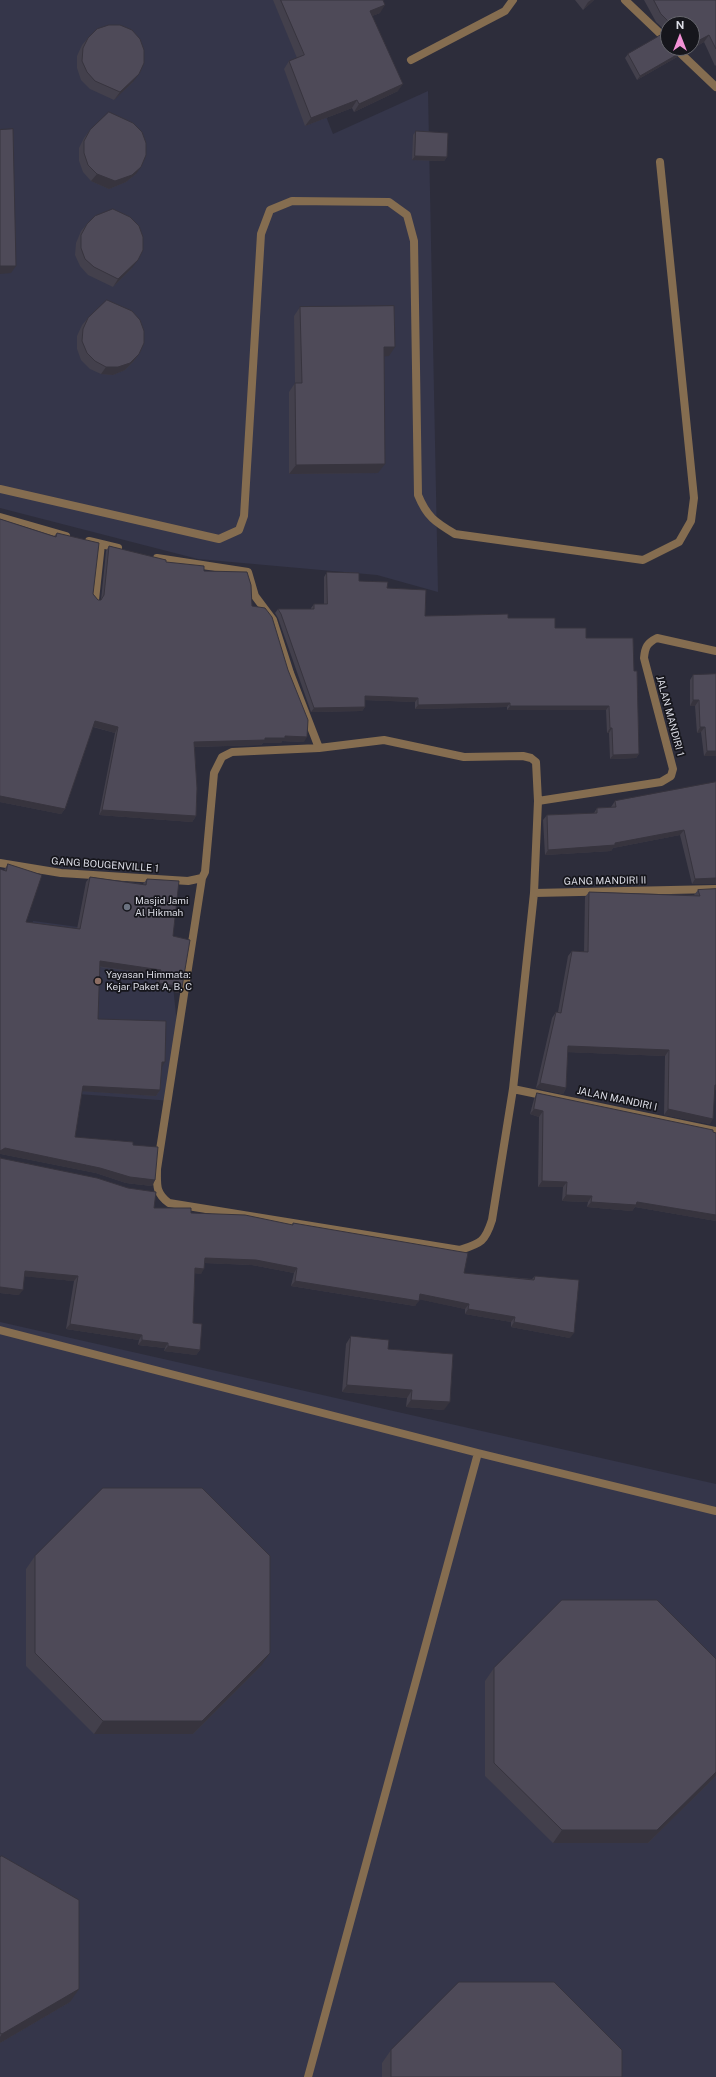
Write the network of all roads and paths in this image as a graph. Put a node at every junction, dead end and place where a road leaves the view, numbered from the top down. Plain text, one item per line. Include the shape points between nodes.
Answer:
1 (513, 0) edge
2 (625, 0) edge
3 (660, 33) edge
4 (684, 56) edge
5 (411, 60) dead end
6 (716, 87) edge
7 (660, 162) dead end
8 (0, 489) edge
9 (0, 517) edge
10 (101, 544) junction
11 (124, 550) edge
12 (147, 555) edge
13 (95, 600) edge
14 (716, 651) edge
15 (319, 748) junction
16 (538, 800) junction
17 (0, 863) edge
18 (204, 875) junction
19 (716, 889) edge
20 (534, 893) junction
21 (513, 1089) junction
22 (716, 1130) edge
23 (0, 1330) edge
24 (478, 1453) junction
25 (716, 1511) edge
26 (308, 2077) edge

1 - 5 street via 505,11
2 - 3 street
4 - 6 street
7 - 8 street via 694,498 691,520 679,542 643,560 455,534 424,511 418,495 414,241 407,215 389,202 292,201 270,210 261,234 244,516 239,530 219,539
9 - 10 street
10 - 11 street
10 - 13 street
12 - 15 street via 170,561 248,572 255,596 273,620
14 - 16 street, JALAN MANDIRI 1 via 657,638 645,648 644,658 674,769 671,776 660,782
15 - 16 street via 384,740 464,757 523,756 536,762
15 - 18 street via 232,752 222,757 214,772
16 - 20 street
17 - 18 street, GANG BOUGENVILLE 1 via 61,873 188,881
18 - 21 street via 157,1169 155,1192 169,1203 460,1250 477,1244 487,1236 492,1220
19 - 20 street, GANG MANDIRI II
20 - 21 street
21 - 22 street, JALAN MANDIRI I
23 - 24 street
24 - 25 street
24 - 26 street

